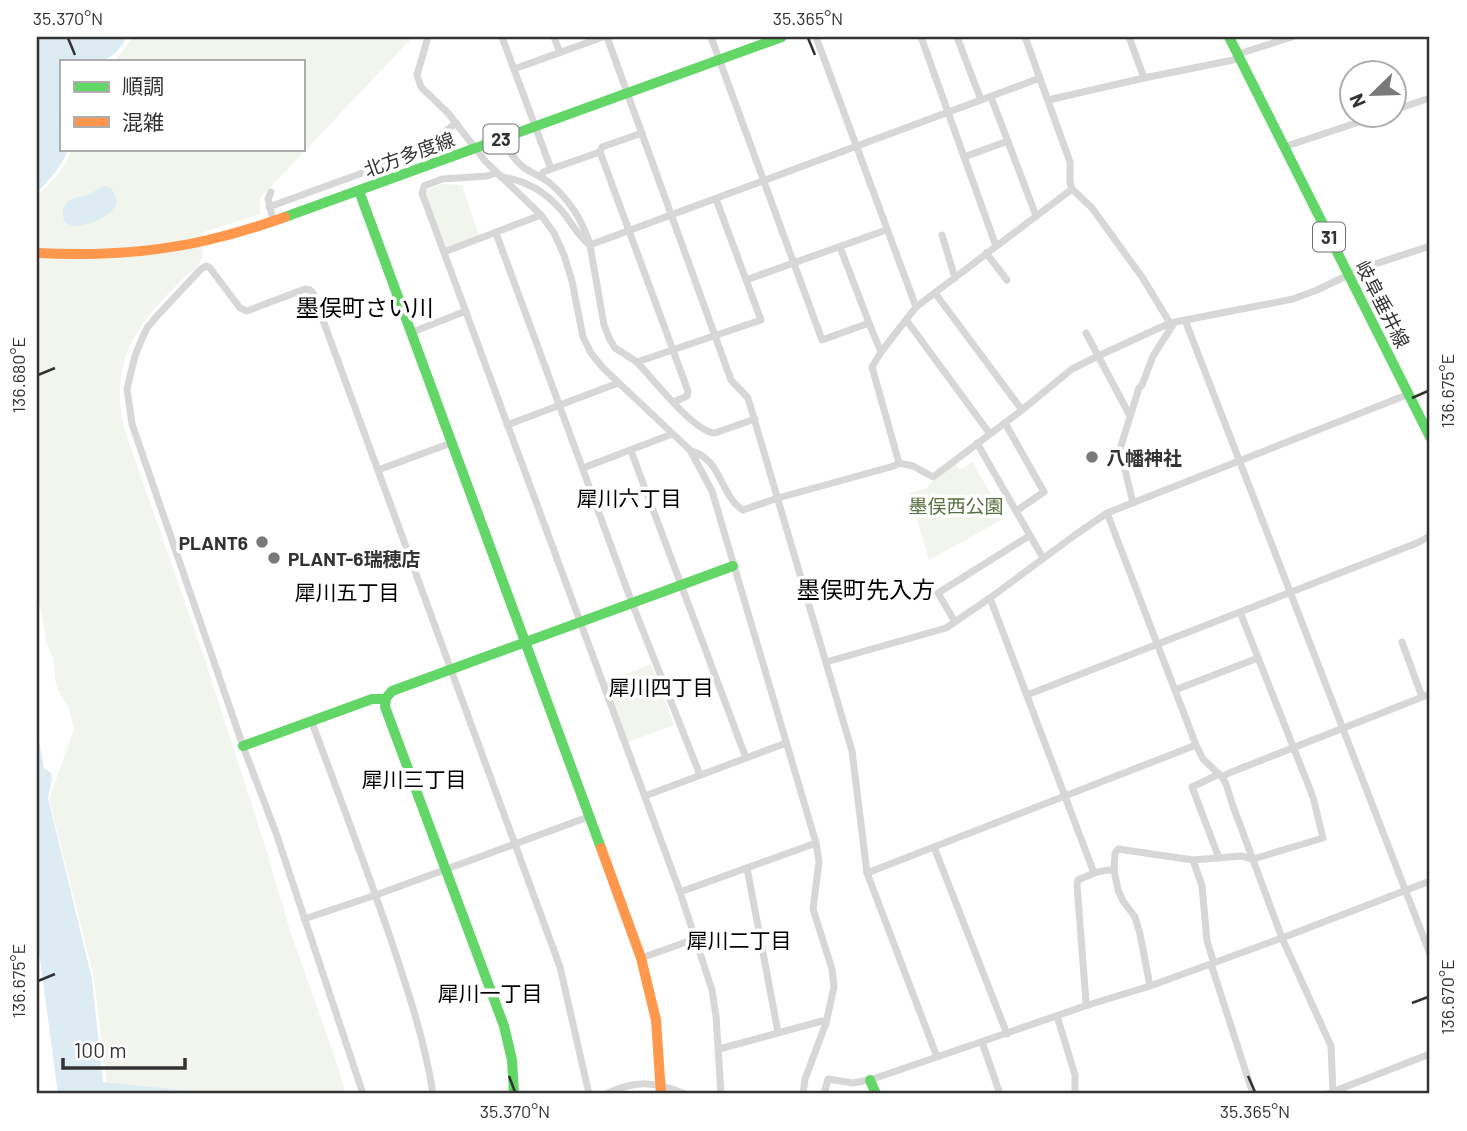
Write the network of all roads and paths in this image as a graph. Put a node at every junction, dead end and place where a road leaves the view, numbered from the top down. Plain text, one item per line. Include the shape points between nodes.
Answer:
1 (428, 37) edge
2 (502, 37) edge
3 (554, 37) edge
4 (605, 37) edge
5 (711, 37) edge
6 (782, 37) edge
7 (816, 37) edge
8 (921, 37) edge
9 (957, 37) edge
10 (1025, 37) edge
11 (1129, 37) edge
12 (1229, 37) edge
13 (1292, 37) edge
14 (1279, 38) edge
15 (560, 52) junction
16 (1239, 56) junction
17 (719, 60) junction
18 (514, 69) junction
19 (1040, 78) junction
20 (1144, 78) junction
21 (627, 93) junction
22 (991, 97) junction
23 (1430, 98) edge
24 (981, 100) junction
25 (1048, 100) junction
26 (1408, 105) edge
27 (948, 113) junction
28 (456, 123) junction
29 (535, 127) junction
30 (1338, 129) edge
31 (642, 133) junction
32 (503, 138) junction
33 (1008, 141) junction
34 (856, 146) junction
35 (1284, 147) junction
36 (600, 152) junction
37 (964, 157) junction
38 (551, 169) junction
39 (498, 175) junction
40 (541, 177) junction
41 (764, 180) junction
42 (1072, 189) junction
43 (359, 191) junction
44 (271, 192) dead end
45 (716, 199) junction
46 (269, 207) junction
47 (541, 215) junction
48 (1037, 215) junction
49 (672, 216) junction
50 (272, 220) junction
51 (886, 229) junction
52 (629, 231) junction
53 (496, 233) junction
54 (942, 235) dead end
55 (590, 245) junction
56 (996, 246) junction
57 (1430, 246) edge
58 (841, 247) junction
59 (444, 252) junction
60 (37, 253) edge
61 (986, 253) junction
62 (794, 262) junction
63 (1348, 275) junction
64 (955, 278) junction
65 (746, 280) junction
66 (1007, 280) dead end
67 (935, 293) junction
68 (916, 307) junction
69 (466, 311) junction
70 (907, 320) junction
71 (1185, 320) junction
72 (869, 323) junction
73 (1172, 323) junction
74 (410, 333) junction
75 (1086, 333) dead end
76 (716, 336) junction
77 (673, 351) junction
78 (881, 352) junction
79 (1098, 356) junction
80 (637, 362) junction
81 (618, 383) junction
82 (1409, 394) junction
83 (674, 402) junction
84 (560, 405) junction
85 (1022, 410) junction
86 (1130, 416) junction
87 (755, 419) junction
88 (1005, 423) junction
89 (507, 425) junction
90 (671, 434) junction
91 (990, 434) junction
92 (1430, 437) edge
93 (451, 443) junction
94 (977, 443) junction
95 (690, 450) junction
96 (631, 451) junction
97 (1240, 462) junction
98 (899, 463) junction
99 (583, 468) junction
100 (378, 470) junction
101 (778, 498) junction
102 (1133, 503) junction
103 (1016, 511) junction
104 (1107, 513) junction
105 (1029, 536) junction
106 (1430, 536) edge
107 (1044, 558) junction
108 (733, 566) junction
109 (682, 585) junction
110 (1290, 593) junction
111 (990, 598) junction
112 (632, 603) junction
113 (1240, 612) junction
114 (955, 622) junction
115 (579, 623) junction
116 (1402, 642) dead end
117 (524, 643) junction
118 (1158, 644) junction
119 (1258, 658) junction
120 (826, 662) junction
121 (451, 670) junction
122 (1175, 690) junction
123 (1027, 695) junction
124 (1426, 695) edge
125 (385, 699) junction
126 (311, 720) junction
127 (1342, 728) junction
128 (786, 743) junction
129 (1196, 745) junction
130 (243, 747) junction
131 (1294, 747) junction
132 (746, 758) junction
133 (700, 775) junction
134 (1221, 776) junction
135 (645, 796) junction
136 (1066, 796) junction
137 (588, 817) junction
138 (816, 843) junction
139 (514, 844) junction
140 (934, 847) junction
141 (1219, 858) junction
142 (1253, 859) junction
143 (1193, 860) junction
144 (747, 868) junction
145 (445, 869) junction
146 (1114, 870) junction
147 (867, 873) junction
148 (1094, 873) junction
149 (1430, 881) edge
150 (1406, 890) junction
151 (680, 892) junction
152 (376, 895) junction
153 (304, 919) junction
154 (1282, 938) junction
155 (695, 939) junction
156 (1430, 954) edge
157 (641, 958) junction
158 (1213, 963) junction
159 (1150, 986) junction
160 (1088, 1004) junction
161 (1057, 1016) junction
162 (826, 1023) junction
163 (778, 1032) junction
164 (1007, 1034) junction
165 (982, 1042) junction
166 (719, 1049) junction
167 (1430, 1054) edge
168 (937, 1057) junction
169 (870, 1080) junction
170 (661, 1090) edge
171 (363, 1094) edge
172 (433, 1094) edge
173 (514, 1094) edge
174 (589, 1094) edge
175 (606, 1094) edge
176 (685, 1094) edge
177 (721, 1094) edge
178 (803, 1094) edge
179 (824, 1094) edge
180 (876, 1094) edge
181 (1000, 1094) edge
182 (1075, 1094) edge
183 (1253, 1094) edge
184 (1331, 1094) edge

1 - 28 street via 418,82
2 - 18 street
3 - 15 street
4 - 15 street
4 - 21 street
5 - 17 street
6 - 17 street, 北方多度線 / 23
7 - 34 street
8 - 27 street
9 - 24 street
10 - 19 street
11 - 20 street
12 - 16 street, 岐阜垂井線 / 31
13 - 14 street
14 - 16 street
15 - 18 street
16 - 20 street
16 - 35 street, 岐阜垂井線 / 31
17 - 21 street, 北方多度線 / 23
17 - 41 street
18 - 29 street
19 - 22 street
19 - 25 street
20 - 25 street
21 - 29 street, 北方多度線 / 23
21 - 31 street
22 - 24 street
22 - 33 street
23 - 26 street
24 - 27 street
25 - 42 street via 1070,162
27 - 34 street
27 - 37 street
28 - 39 street
28 - 46 street via 417,153
29 - 32 street, 北方多度線 / 23
29 - 38 street
30 - 35 street
31 - 36 street via 602,147
31 - 49 street
32 - 40 street via 522,166
32 - 43 street, 北方多度線 / 23
33 - 37 street
33 - 48 street
34 - 41 street
34 - 51 street
35 - 63 street, 岐阜垂井線 / 31
36 - 38 street
36 - 52 street
37 - 56 street
38 - 40 street
39 - 47 street
39 - 55 street via 548,197
39 - 59 street via 442,179 424,186 422,193
40 - 55 street via 571,206
41 - 45 street
41 - 62 street
42 - 48 street
42 - 73 street via 1092,208
43 - 50 street, 北方多度線 / 23
43 - 74 street
44 - 46 street
45 - 49 street
45 - 65 street
46 - 50 street
47 - 53 street
47 - 81 street via 564,255 583,337
48 - 56 street
49 - 52 street
49 - 76 street
50 - 60 street, 北方多度線 / 23 via 176,246 99,254
51 - 58 street
51 - 68 street
52 - 55 street
52 - 77 street
53 - 59 street
53 - 84 street
54 - 64 street
55 - 80 street via 610,340
56 - 61 street
57 - 63 street
58 - 62 street
58 - 72 street
59 - 69 street
61 - 64 street
61 - 66 street
62 - 65 street
62 - 72 street via 822,340
63 - 71 street via 1293,299
63 - 82 street, 岐阜垂井線 / 31
64 - 67 street
65 - 76 street via 761,320
67 - 68 street
67 - 85 street
68 - 70 street
69 - 74 street
69 - 89 street
70 - 78 street
70 - 91 street
71 - 73 street
71 - 97 street
72 - 78 street
73 - 79 street
73 - 86 street via 1153,356
74 - 93 street
75 - 79 street
76 - 77 street
76 - 87 street via 732,380 748,398
77 - 80 street
77 - 83 street via 688,391
78 - 98 street via 872,367
79 - 85 street via 1072,369
79 - 86 street
80 - 83 street
81 - 84 street
81 - 90 street
82 - 92 street, 岐阜垂井線 / 31
82 - 97 street
83 - 87 street via 709,433
84 - 89 street
84 - 99 street
85 - 88 street
86 - 102 street via 1120,449
87 - 101 street
88 - 91 street
88 - 103 street via 1044,492
89 - 115 street
90 - 95 street
90 - 96 street
91 - 94 street
93 - 100 street
93 - 117 street
94 - 98 street via 933,477
94 - 103 street
95 - 101 street via 708,460 739,508
95 - 108 street via 712,491
96 - 99 street
96 - 109 street
97 - 102 street
97 - 110 street
98 - 101 street
99 - 112 street
100 - 121 street
100 - 130 street via 310,290 247,311 206,266 147,328 127,389 132,424
101 - 120 street
102 - 104 street
103 - 105 street
104 - 107 street
104 - 118 street
105 - 107 street
105 - 114 street via 938,593
106 - 110 street
107 - 111 street
108 - 109 street
108 - 128 street
109 - 112 street
109 - 132 street
110 - 113 street
110 - 127 street
111 - 114 street
111 - 123 street
112 - 115 street
112 - 133 street
113 - 118 street
113 - 119 street
114 - 120 street
115 - 117 street
115 - 135 street
116 - 124 street
117 - 121 street
117 - 137 street
118 - 122 street
118 - 123 street
119 - 122 street
119 - 131 street
120 - 147 street via 852,751
121 - 125 street via 392,691
121 - 139 street
122 - 129 street
123 - 136 street
124 - 127 street
125 - 126 street via 372,699
125 - 145 street
126 - 130 street
126 - 152 street
127 - 131 street
127 - 150 street
128 - 132 street
128 - 138 street
129 - 134 street
129 - 136 street
130 - 153 street
131 - 134 street
131 - 142 street via 1323,838
132 - 133 street
133 - 135 street
134 - 141 street via 1192,787
134 - 142 street
135 - 151 street
136 - 140 street
136 - 148 street
137 - 139 street
137 - 157 street
138 - 144 street
138 - 162 street via 819,862 813,909 834,987
139 - 145 street
139 - 174 street via 560,967
140 - 147 street
140 - 164 street
141 - 142 street
141 - 143 street
142 - 154 street
143 - 146 street via 1118,849
143 - 158 street via 1202,886
144 - 151 street
144 - 163 street
145 - 152 street
145 - 173 street via 504,1026 514,1065
146 - 148 street
146 - 159 street via 1118,890 1140,934
147 - 168 street
148 - 160 street via 1078,880 1077,885
149 - 150 street
150 - 154 street
150 - 156 street
151 - 155 street
152 - 153 street
152 - 172 street via 422,1034
153 - 171 street
154 - 158 street
154 - 184 street via 1331,1046
155 - 157 street
155 - 166 street via 712,990
157 - 170 street via 656,1020
158 - 159 street
158 - 183 street
159 - 160 street
160 - 161 street
161 - 164 street
161 - 182 street via 1075,1075
162 - 163 street
162 - 178 street
163 - 166 street
164 - 165 street
165 - 168 street
165 - 181 street
166 - 177 street
167 - 184 street
168 - 169 street
169 - 179 street via 828,1079
169 - 180 street
170 - 175 street via 653,1083 638,1084
170 - 176 street

